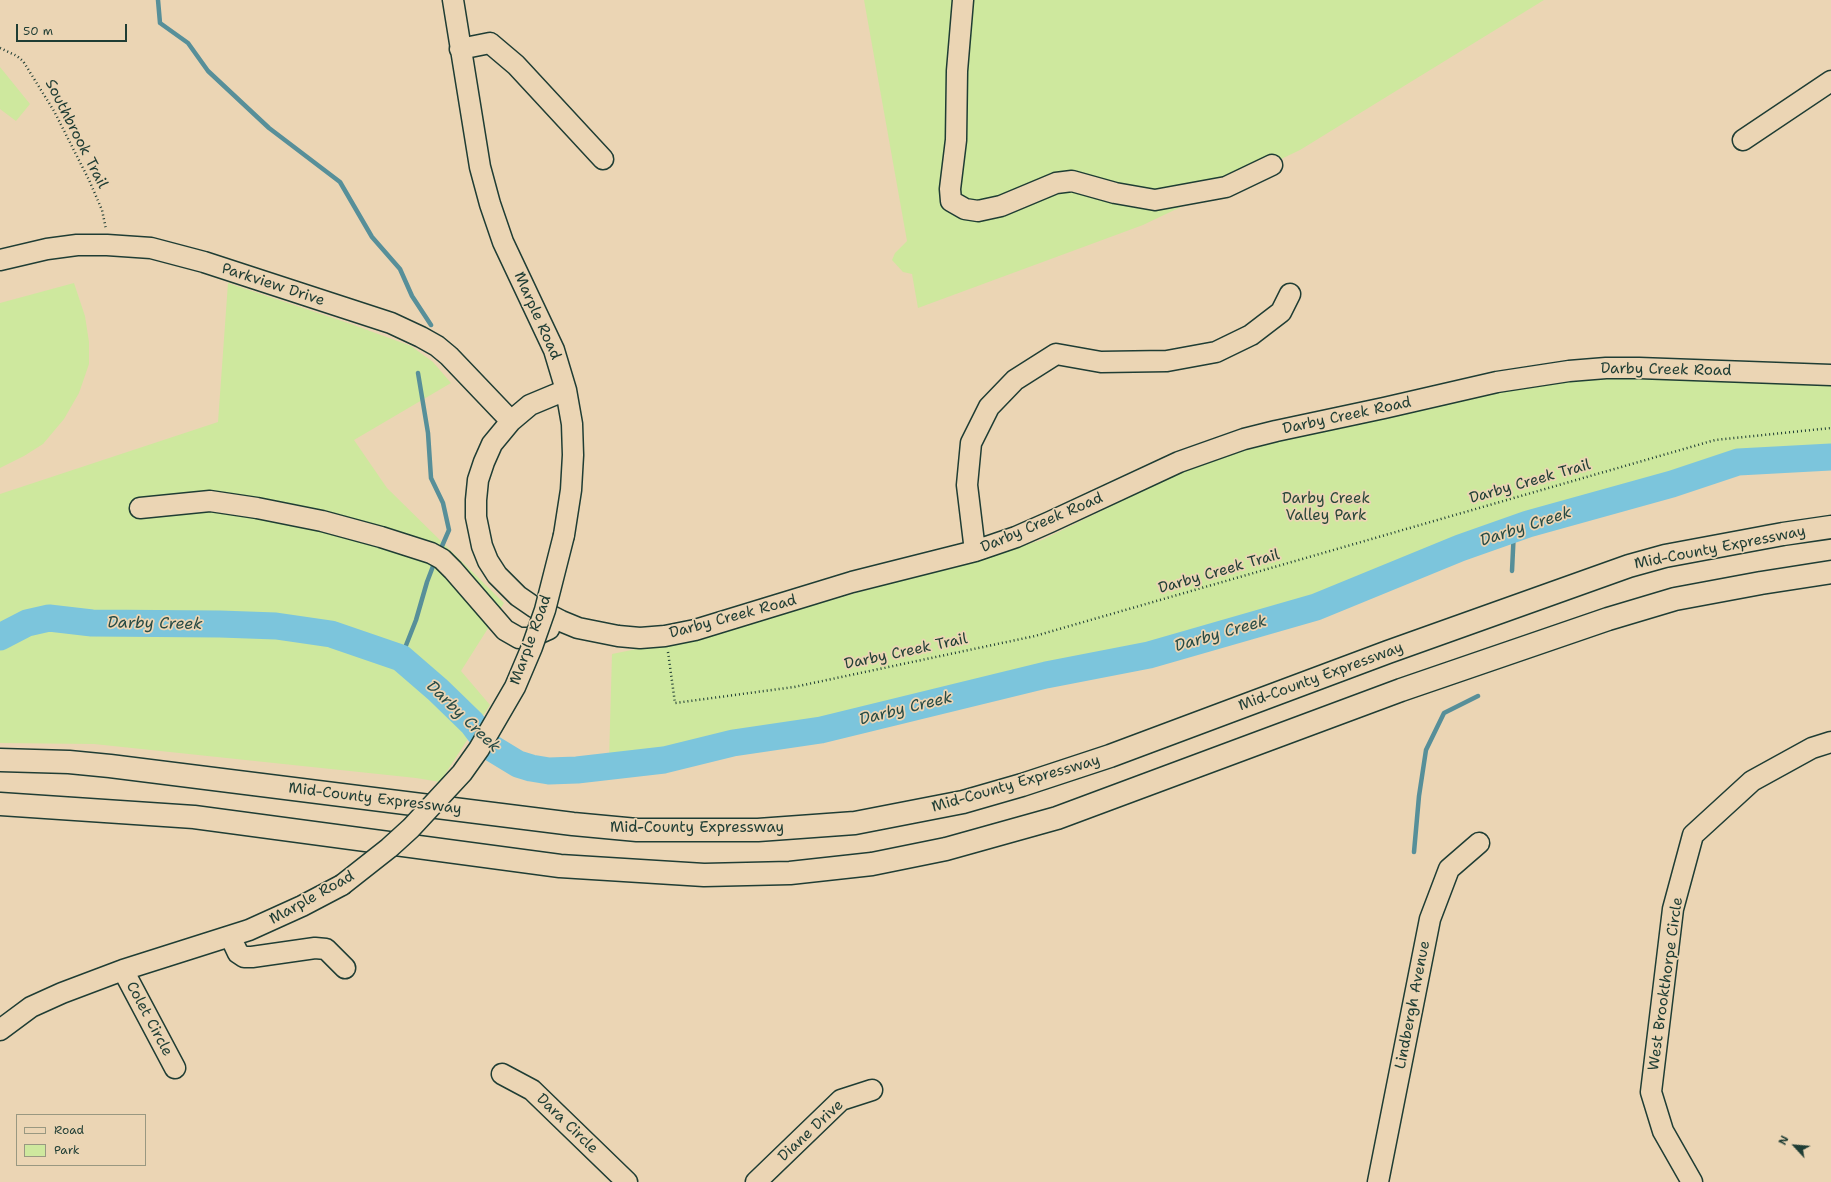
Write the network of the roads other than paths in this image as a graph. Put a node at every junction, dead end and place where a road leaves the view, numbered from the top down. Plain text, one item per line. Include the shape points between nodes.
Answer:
1 (453, 0) edge
2 (963, 0) edge
3 (460, 49) junction
4 (1831, 81) edge
5 (1743, 140) dead end
6 (603, 159) dead end
7 (1272, 165) dead end
8 (0, 260) edge
9 (1290, 294) dead end
10 (1831, 375) edge
11 (566, 390) junction
12 (511, 422) junction
13 (140, 508) dead end
14 (1831, 527) edge
15 (975, 550) junction
16 (1831, 572) edge
17 (561, 621) junction
18 (1831, 742) edge
19 (0, 760) edge
20 (0, 804) edge
21 (1479, 843) dead end
22 (230, 936) junction
23 (345, 968) dead end
24 (123, 970) junction
25 (0, 1030) edge
26 (175, 1068) dead end
27 (502, 1074) dead end
28 (872, 1090) dead end
29 (1689, 1179) edge
30 (627, 1182) edge
31 (756, 1182) edge
32 (1378, 1182) edge

1 - 3 street, Marple Road
2 - 7 street via 957,71 956,140 950,189 951,201 965,209 978,211 1001,206 1056,183 1072,181 1115,193 1155,200 1226,187
3 - 6 street via 490,43 516,65
3 - 11 street, Marple Road via 480,167 490,204 503,242 554,350
4 - 5 street
8 - 12 street, Parkview Drive via 46,248 77,245 151,248 180,254 405,329 437,346 449,356
9 - 15 street via 1281,312 1257,331 1216,352 1167,361 1101,362 1056,354 1015,380 989,407 971,443 967,485
10 - 15 street, Darby Creek Road via 1606,368 1497,382 1276,430 1237,441 1179,462 1022,534
11 - 12 street, Darby Creek Road via 530,405
11 - 22 street, Marple Road, bridge via 572,424 573,455 564,535 545,610 532,647 515,687 479,749 462,773 411,828 342,885 280,917
12 - 17 street, Darby Creek Road via 492,444 478,480 476,517 482,546 488,561 508,586 534,607
13 - 17 street via 210,501 257,508 381,537 436,556 453,570 505,630 518,638 528,638 542,633
14 - 19 highway, Mid-County Expressway via 1665,556 1629,566 1388,652 1110,756 964,802 855,822 758,830 637,830 110,766
15 - 17 street, Darby Creek Road via 852,582 696,630 665,636 618,636 578,628
16 - 20 highway via 1675,599 1608,619 1393,693 1057,818 946,849 872,864 790,873 704,875 560,866 194,817
18 - 29 street, West Brookthorpe Circle via 1812,748 1752,781 1693,836 1673,909 1651,1092 1663,1131
21 - 32 street, Lindbergh Avenue via 1449,869 1430,920
22 - 23 street via 238,953 244,957 315,948 326,949
22 - 24 street, Marple Road
24 - 25 street, Marple Road via 37,1004
24 - 26 street, Colet Circle
27 - 30 street, Dara Circle via 532,1090
28 - 31 street, Diane Drive via 841,1100

